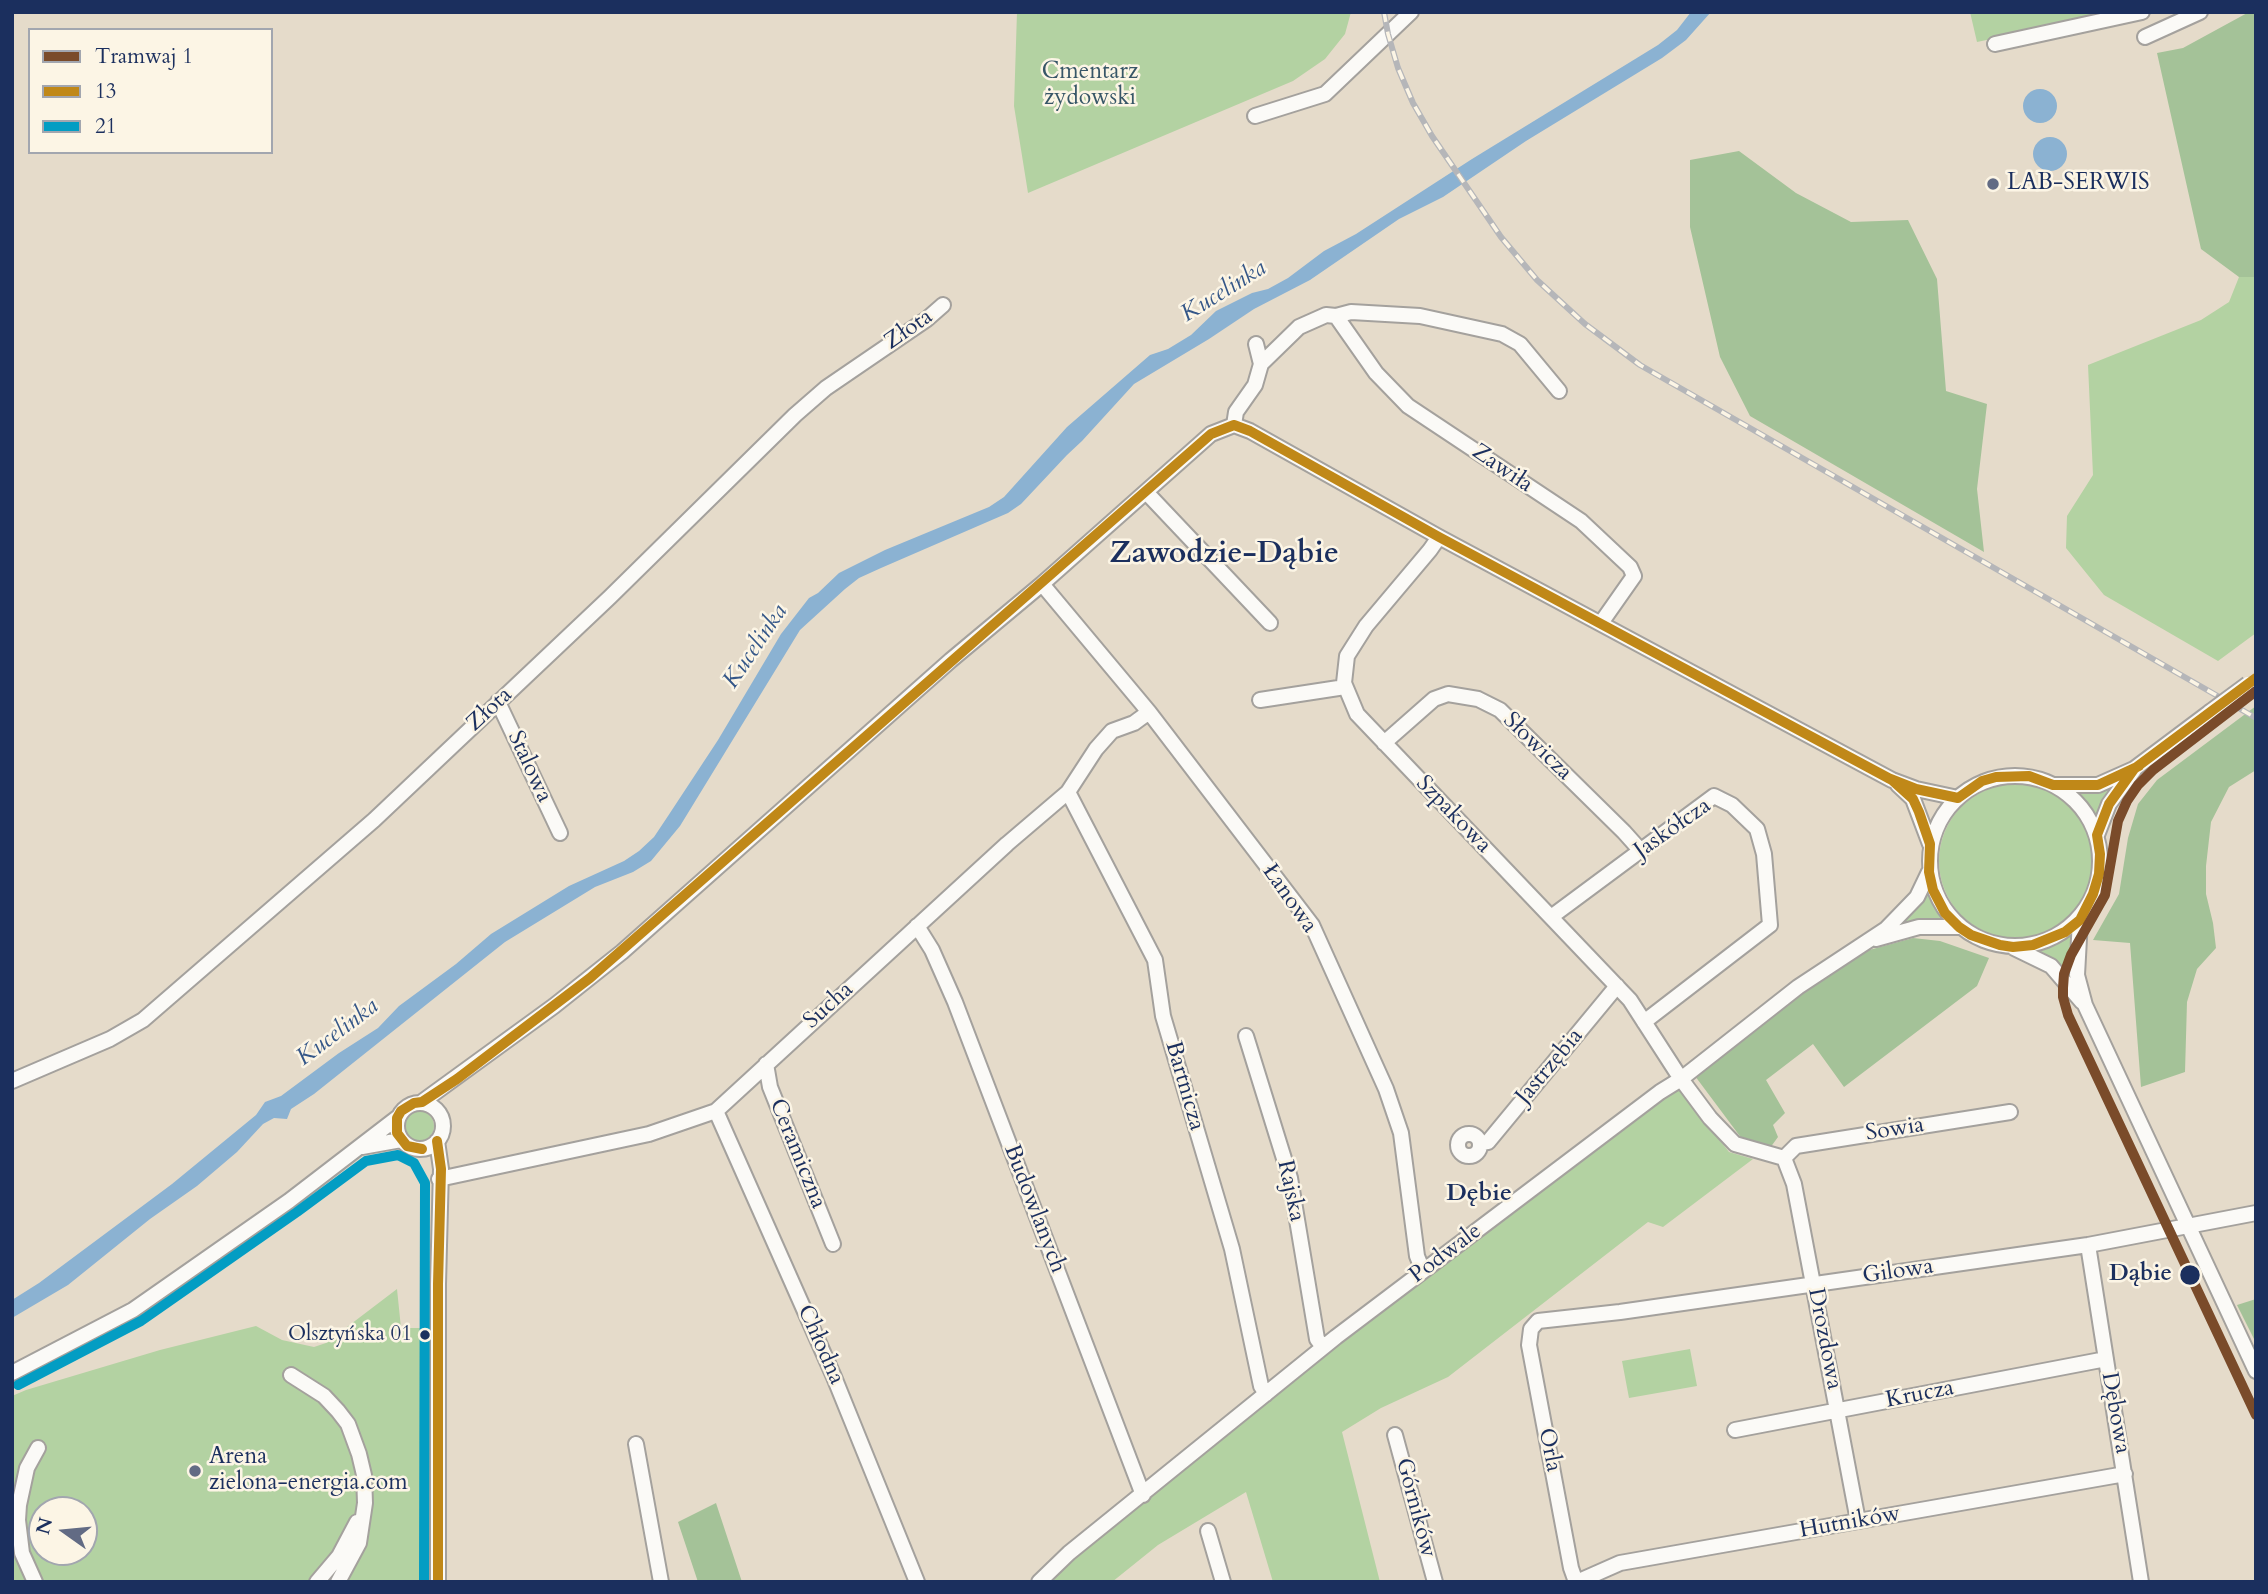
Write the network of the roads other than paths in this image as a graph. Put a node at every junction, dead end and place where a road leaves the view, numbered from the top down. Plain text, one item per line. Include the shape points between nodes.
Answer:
1 (1410, 12) edge
2 (2142, 12) edge
3 (2200, 12) edge
4 (2145, 37) dead end
5 (1995, 44) dead end
6 (1255, 116) dead end
7 (943, 305) dead end
8 (1336, 316) junction
9 (1255, 344) dead end
10 (1261, 364) junction
11 (1559, 391) dead end
12 (1234, 425) junction
13 (1146, 492) junction
14 (1439, 537) junction
15 (1042, 584) junction
16 (1270, 623) dead end
17 (1601, 623) junction
18 (2252, 681) edge
19 (1345, 687) junction
20 (1260, 700) dead end
21 (498, 702) junction
22 (1149, 712) junction
23 (1384, 743) junction
24 (2134, 769) junction
25 (1892, 780) junction
26 (2053, 785) junction
27 (1069, 792) junction
28 (1958, 798) junction
29 (560, 833) dead end
30 (2097, 835) junction
31 (1930, 844) junction
32 (1641, 850) junction
33 (1929, 872) junction
34 (1551, 917) junction
35 (2080, 920) junction
36 (917, 926) junction
37 (1959, 927) junction
38 (1865, 942) junction
39 (2013, 947) junction
40 (1617, 986) junction
41 (2085, 1005) junction
42 (1644, 1022) junction
43 (1246, 1036) dead end
44 (766, 1064) junction
45 (457, 1079) junction
46 (1681, 1079) junction
47 (12, 1081) edge
48 (422, 1102) junction
49 (716, 1111) junction
50 (2010, 1112) dead end
51 (441, 1115) junction
52 (397, 1118) junction
53 (401, 1140) junction
54 (437, 1141) junction
55 (1479, 1143) dead end
56 (360, 1148) junction
57 (422, 1149) junction
58 (1784, 1158) junction
59 (439, 1179) junction
60 (2256, 1213) edge
61 (2188, 1226) junction
62 (833, 1244) dead end
63 (2088, 1245) junction
64 (1423, 1271) junction
65 (1814, 1284) junction
66 (1538, 1321) joint
67 (1323, 1347) junction
68 (2106, 1359) junction
69 (2256, 1371) edge
70 (12, 1373) edge
71 (291, 1374) dead end
72 (1266, 1394) junction
73 (1837, 1410) junction
74 (1735, 1430) dead end
75 (1395, 1435) dead end
76 (636, 1444) dead end
77 (38, 1448) dead end
78 (2125, 1474) junction
79 (1143, 1495) junction
80 (365, 1503) junction
81 (1858, 1521) junction
82 (1208, 1531) dead end
83 (35, 1582) edge
84 (317, 1582) edge
85 (338, 1582) edge
86 (438, 1582) edge
87 (661, 1582) edge
88 (917, 1582) edge
89 (1039, 1582) edge
90 (1223, 1582) edge
91 (1436, 1582) edge
92 (1577, 1582) edge
93 (2141, 1582) edge

1 - 6 street via 1325,94
2 - 5 street
3 - 4 street
7 - 21 street, Złota via 795,415
8 - 10 street via 1326,315 1298,327
8 - 11 street via 1351,312 1420,316 1502,334 1520,344
8 - 17 street, Zawiła via 1376,373 1408,406 1581,522 1630,567 1634,576
9 - 10 street
10 - 12 street
12 - 13 street via 1211,434
12 - 14 street
13 - 15 street
13 - 16 street
14 - 17 street
14 - 19 street via 1366,626 1348,656
15 - 22 street, Łanowa
15 - 45 street via 622,952
17 - 25 street
18 - 24 street, bridge
19 - 20 street
19 - 23 street, Szpakowa via 1357,714
21 - 29 street, Stalowa
21 - 47 street, Złota via 373,820 142,1020 110,1040
22 - 27 street, Sucha via 1112,731
22 - 64 street, Łanowa via 1312,925 1386,1089 1401,1133 1417,1256
23 - 32 street, Słowicza via 1434,699 1448,694 1478,699 1500,710
23 - 34 street, Szpakowa
24 - 26 street via 2098,785
24 - 30 street via 2109,804
25 - 28 street
25 - 31 street via 1913,799
26 - 28 street via 2029,776 1996,777
26 - 30 street via 2084,810
27 - 36 street, Sucha
27 - 72 street, Bartnicza via 1154,960 1163,1016 1232,1249
28 - 31 street via 1945,811
30 - 35 street via 2099,874
31 - 33 street
32 - 34 street, Jaskółcza
32 - 42 street, Jaskółcza via 1714,796 1732,804 1757,829 1764,854 1770,925
33 - 37 street via 1945,913
33 - 38 street, Podwale via 1917,897 1886,929
34 - 40 street, Szpakowa
35 - 39 street via 2049,940
35 - 41 street via 2077,975
36 - 44 street, Sucha
36 - 79 street, Budowlanych via 955,1002
37 - 38 street, Podwale via 1919,927
37 - 39 street via 1986,942
38 - 46 street, Podwale via 1798,987
39 - 41 street via 2051,966
40 - 42 street, Szpakowa
40 - 55 street, Jastrzębia via 1488,1142
41 - 61 street
42 - 46 street, Szpakowa
43 - 67 street, Rajska via 1290,1178 1317,1339
44 - 49 street, Sucha
44 - 62 street, Ceramiczna via 770,1087
45 - 48 street
45 - 51 street
46 - 58 street, Szpakowa via 1735,1144
46 - 64 street, Podwale
48 - 51 street
48 - 52 street via 407,1106
49 - 59 street, Sucha via 649,1134
49 - 88 street, Chłodna via 834,1377
50 - 58 street, Sowia via 1796,1146
51 - 54 street via 443,1130
52 - 53 street
52 - 56 street
53 - 56 street
53 - 57 street
54 - 57 street
54 - 59 street
56 - 70 street via 133,1310
57 - 59 street
58 - 65 street, Drozdowa via 1794,1184
59 - 86 street
60 - 61 street, Gilowa
61 - 63 street, Gilowa
61 - 69 street
63 - 65 street, Gilowa
63 - 68 street, Dębowa
64 - 67 street, Podwale
65 - 66 street, Gilowa
65 - 73 street, Drozdowa
66 - 92 street, Orla via 1531,1329 1529,1345
67 - 72 street, Podwale
68 - 73 street, Krucza
68 - 78 street, Dębowa
71 - 80 street via 324,1396 348,1424 364,1475
72 - 79 street, Podwale
73 - 74 street, Krucza
73 - 81 street, Drozdowa
75 - 91 street, Górników
76 - 87 street
77 - 83 street via 27,1468 18,1520 22,1553
78 - 81 street, Hutników
78 - 93 street, Dębowa
79 - 89 street, Podwale
80 - 84 street via 339,1556
80 - 85 street via 359,1543
81 - 92 street, Hutników via 1620,1563
82 - 90 street

